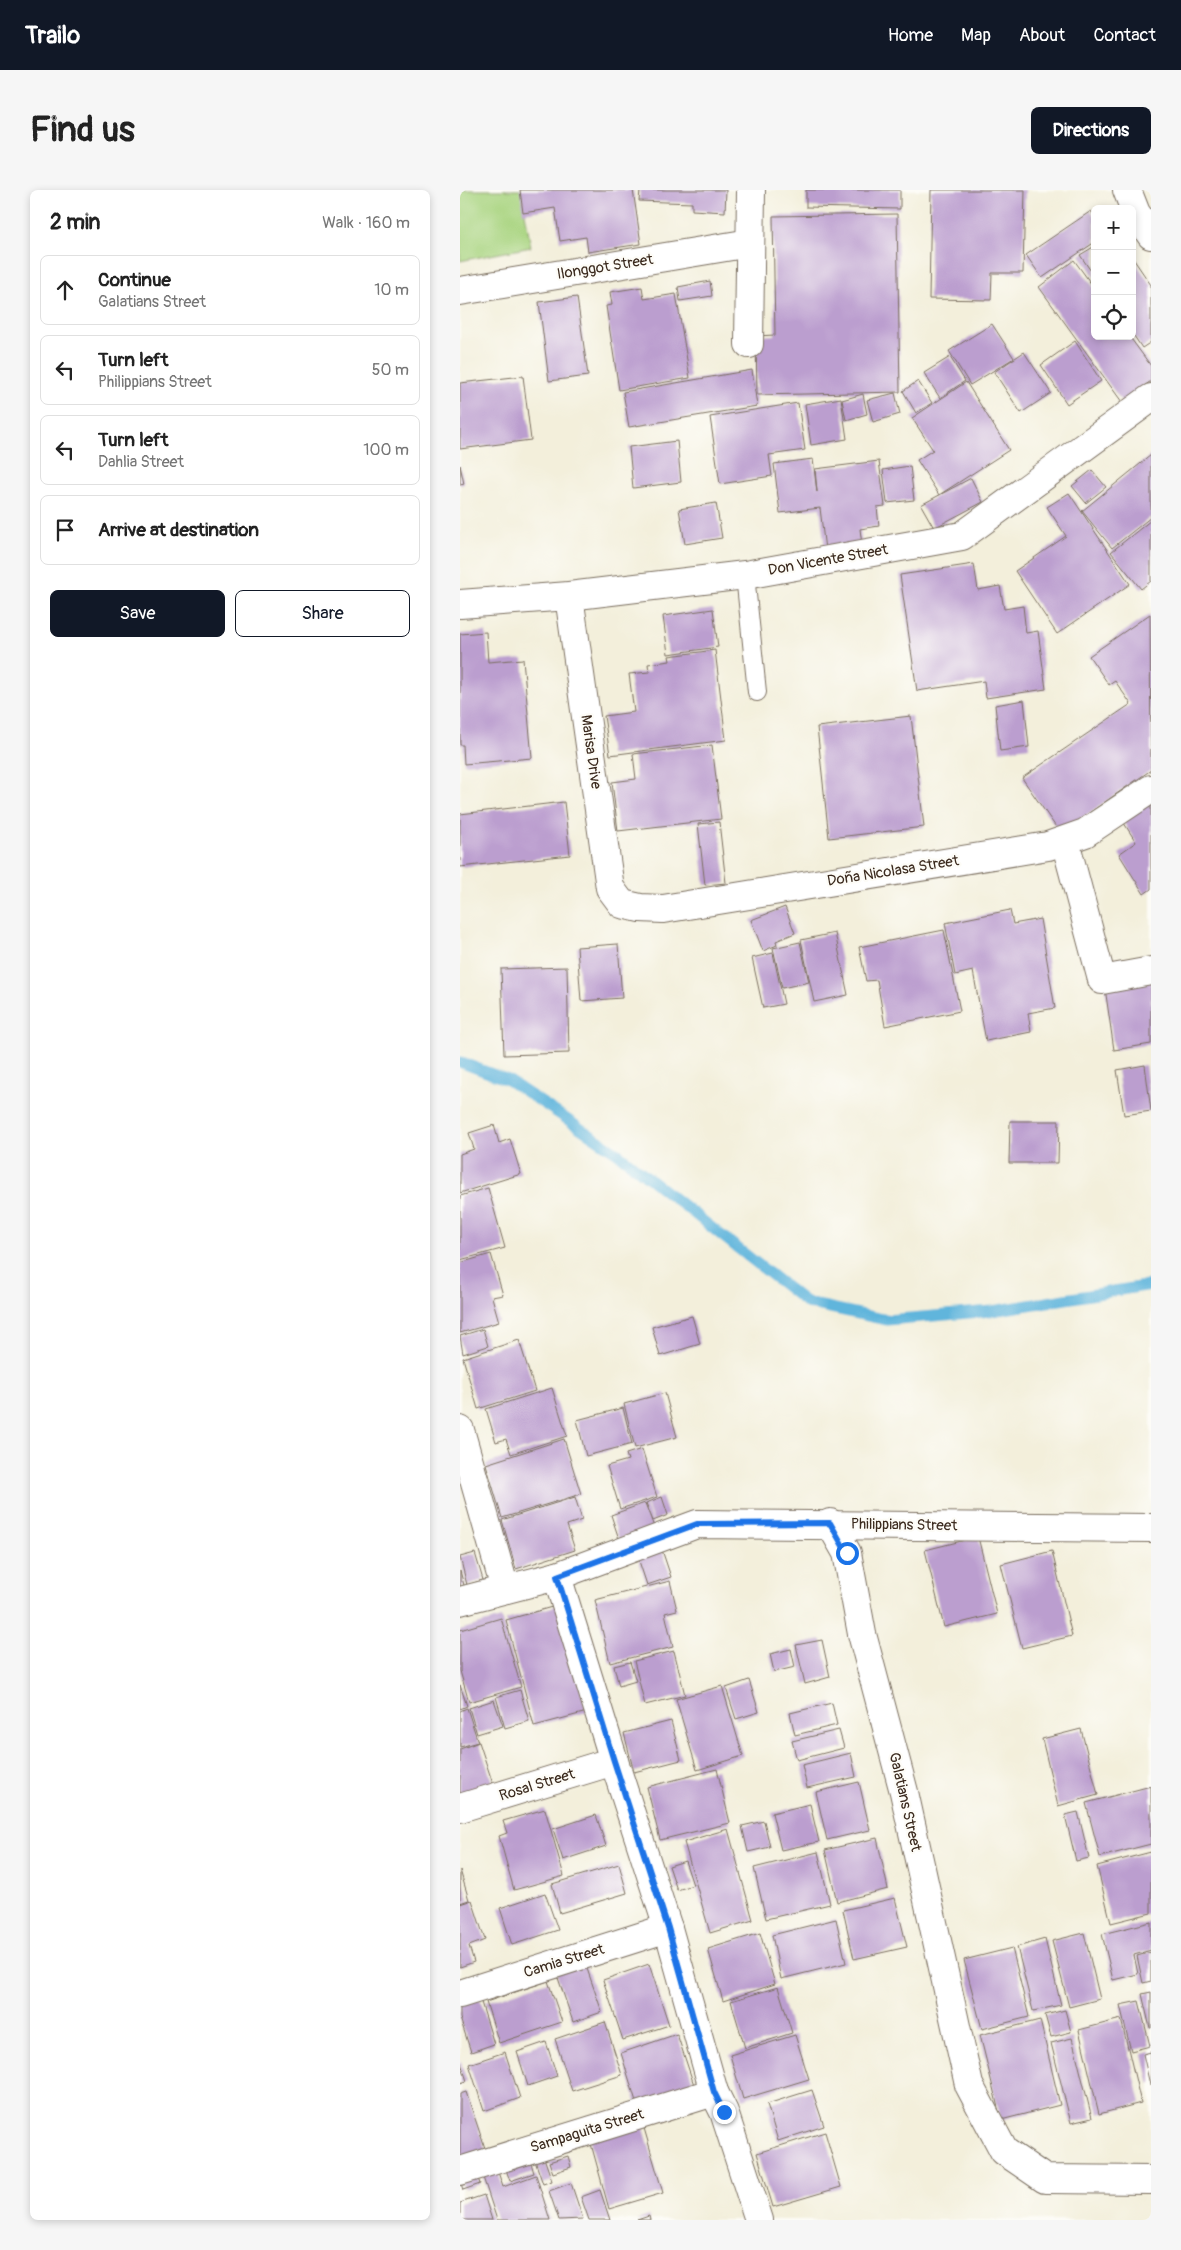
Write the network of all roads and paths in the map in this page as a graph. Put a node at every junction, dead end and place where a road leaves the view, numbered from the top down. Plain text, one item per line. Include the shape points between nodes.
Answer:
1 (751, 190) edge
2 (1132, 201) edge
3 (1151, 235) edge
4 (750, 243) junction
5 (460, 291) edge
6 (749, 344) dead end
7 (1151, 398) edge
8 (744, 575) junction
9 (569, 596) junction
10 (460, 604) edge
11 (758, 692) dead end
12 (1151, 789) edge
13 (1065, 841) junction
14 (622, 904) joint
15 (1151, 971) edge
16 (460, 1430) edge
17 (830, 1523) junction
18 (1151, 1528) edge
19 (557, 1576) junction
20 (505, 1589) junction
21 (460, 1601) edge
22 (614, 1761) junction
23 (460, 1808) edge
24 (668, 1928) junction
25 (460, 1994) edge
26 (714, 2092) junction
27 (460, 2170) edge
28 (1151, 2180) edge
29 (759, 2220) edge

1 - 4 street
2 - 3 street
4 - 5 street, Ilonggot Street
4 - 6 street
7 - 8 street, Don Vicente Street via 962,536
8 - 9 street, Don Vicente Street
8 - 11 lane
9 - 10 street, Don Vicente Street
9 - 14 street, Marisa Drive via 610,888
12 - 13 street, Doña Nicolasa Street via 1100,824
13 - 14 street, Doña Nicolasa Street via 664,909
13 - 15 street via 1102,980
16 - 20 street
17 - 18 street, Philippians Street
17 - 19 street, Philippians Street via 697,1524
17 - 28 street, Galatians Street via 847,1553 862,1634 904,1792 968,2085 1004,2151 1045,2179
19 - 20 street, Philippians Street
19 - 22 street
20 - 21 street, Philippians Street
22 - 23 street, Rosal Street
22 - 24 street
24 - 25 street, Camia Street
24 - 26 street
26 - 27 street, Sampaguita Street
26 - 29 street via 724,2112

